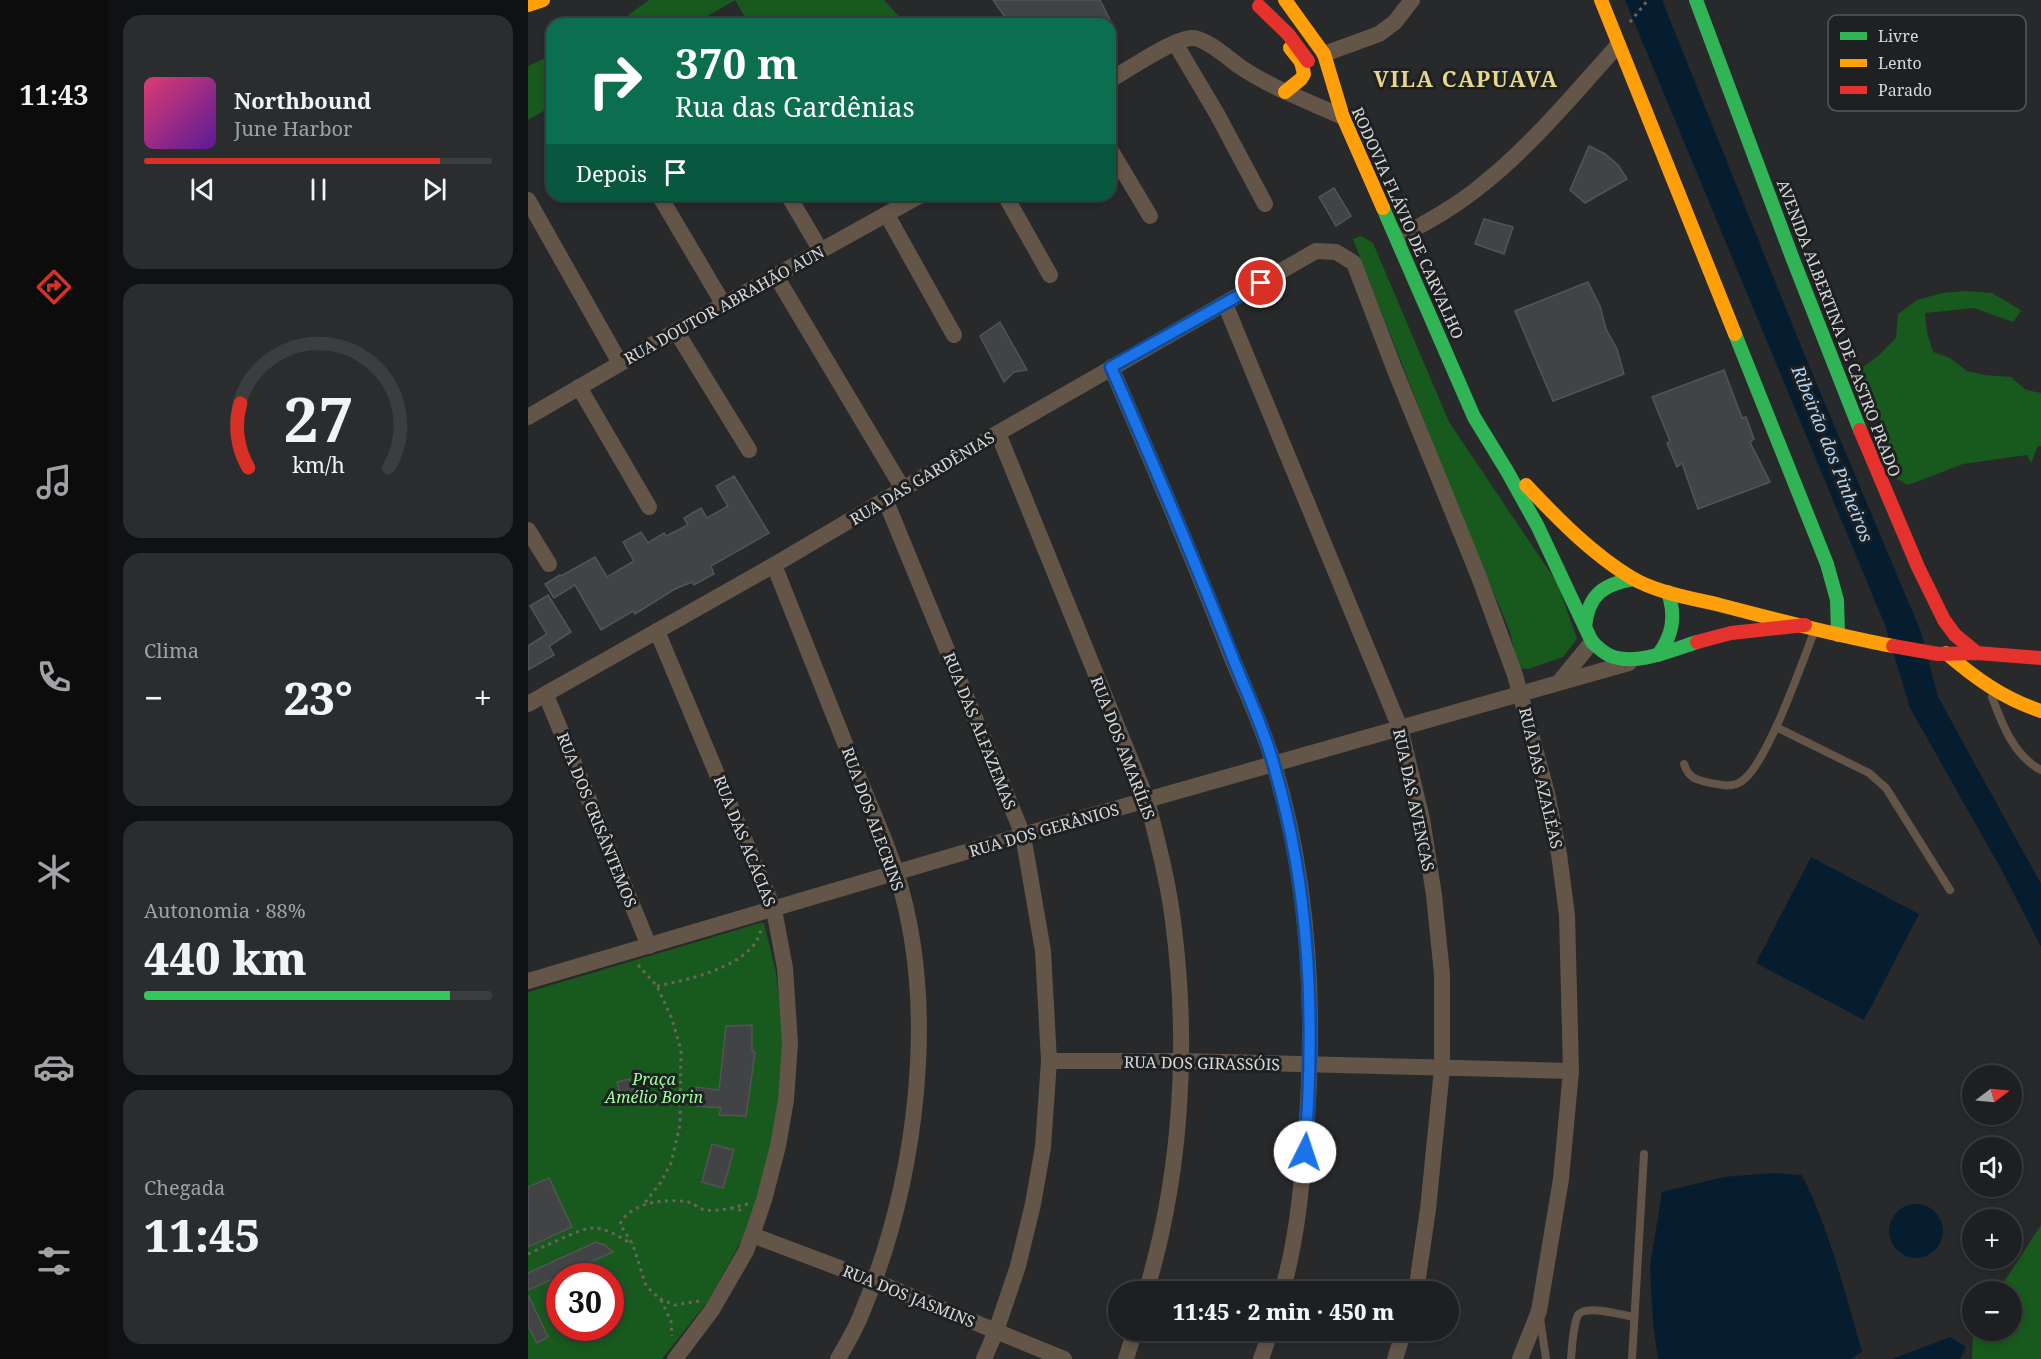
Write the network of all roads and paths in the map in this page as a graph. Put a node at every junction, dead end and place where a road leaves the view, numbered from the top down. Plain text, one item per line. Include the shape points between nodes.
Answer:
1 (543, 0) edge
2 (1285, 0) edge
3 (1412, 0) edge
4 (1601, 0) edge
5 (1648, 0) edge
6 (1696, 0) edge
7 (1254, 3) edge
8 (528, 4) edge
9 (1629, 23) dead end
10 (1175, 43) junction
11 (1618, 45) junction
12 (1324, 54) junction
13 (1306, 59) junction
14 (1116, 77) edge
15 (1285, 92) junction
16 (1343, 117) junction
17 (1116, 159) edge
18 (528, 200) edge
19 (663, 201) edge
20 (792, 201) edge
21 (911, 201) edge
22 (1008, 201) edge
23 (1265, 204) dead end
24 (887, 215) junction
25 (1150, 216) dead end
26 (1398, 238) junction
27 (821, 251) junction
28 (1316, 251) joint
29 (1050, 275) dead end
30 (776, 276) junction
31 (1225, 304) junction
32 (724, 305) junction
33 (676, 331) junction
34 (954, 335) dead end
35 (620, 363) junction
36 (1111, 367) junction
37 (579, 387) junction
38 (528, 417) edge
39 (998, 433) junction
40 (749, 450) dead end
41 (1503, 461) junction
42 (903, 489) junction
43 (885, 499) junction
44 (650, 507) dead end
45 (528, 530) edge
46 (549, 564) dead end
47 (774, 565) junction
48 (1634, 579) junction
49 (1668, 592) junction
50 (1810, 627) junction
51 (657, 631) junction
52 (1588, 634) junction
53 (1839, 635) junction
54 (1942, 653) junction
55 (1977, 653) junction
56 (1658, 655) junction
57 (2041, 658) edge
58 (1560, 681) junction
59 (1987, 685) junction
60 (1521, 694) junction
61 (546, 695) junction
62 (528, 704) edge
63 (2041, 711) edge
64 (1776, 727) junction
65 (1400, 728) junction
66 (1684, 764) dead end
67 (1274, 765) junction
68 (2041, 770) edge
69 (1147, 800) junction
70 (1023, 835) junction
71 (896, 872) junction
72 (1950, 890) dead end
73 (774, 910) junction
74 (649, 946) junction
75 (628, 952) junction
76 (528, 981) edge
77 (657, 986) junction
78 (1049, 1061) junction
79 (1182, 1061) junction
80 (1310, 1066) junction
81 (1442, 1069) junction
82 (1571, 1071) junction
83 (1644, 1154) dead end
84 (764, 1200) junction
85 (643, 1206) junction
86 (752, 1235) junction
87 (633, 1245) junction
88 (528, 1254) edge
89 (874, 1281) junction
90 (1149, 1281) edge
91 (1285, 1281) edge
92 (1418, 1281) edge
93 (660, 1299) junction
94 (718, 1299) junction
95 (1539, 1311) junction
96 (1634, 1317) junction
97 (996, 1331) junction
98 (672, 1341) dead end
99 (1132, 1341) edge
100 (1267, 1341) edge
101 (1401, 1341) edge
102 (675, 1359) edge
103 (838, 1359) edge
104 (984, 1359) edge
105 (1064, 1359) edge
106 (1126, 1359) edge
107 (1261, 1359) edge
108 (1395, 1359) edge
109 (1520, 1359) edge
110 (1546, 1359) edge
111 (1571, 1359) edge
112 (1632, 1359) edge

1 - 8 main road
2 - 12 main road, RODOVIA FLÁVIO DE CARVALHO
3 - 12 street via 1395,22 1379,34
4 - 11 main road
5 - 9 path
6 - 55 main road, AVENIDA ALBERTINA DE CASTRO PRADO via 1875,468 1944,620
7 - 13 main road via 1288,34
7 - 15 main road via 1302,67 1301,79
10 - 14 street
10 - 15 street via 1202,39
10 - 23 street
11 - 26 street via 1516,156 1482,186
11 - 53 main road via 1827,564 1837,600
12 - 13 main road
12 - 16 main road, RODOVIA FLÁVIO DE CARVALHO
13 - 16 main road
15 - 16 street
16 - 26 main road, RODOVIA FLÁVIO DE CARVALHO
17 - 25 street
18 - 35 street
19 - 32 street
20 - 27 street
21 - 24 street, RUA DOUTOR ABRAHÃO AUN
22 - 29 street
24 - 27 street, RUA DOUTOR ABRAHÃO AUN
24 - 34 street
26 - 41 main road, RODOVIA FLÁVIO DE CARVALHO via 1474,417
27 - 30 street, RUA DOUTOR ABRAHÃO AUN
28 - 31 street, RUA DAS GARDÊNIAS
28 - 60 street, RUA DAS AZALÉAS via 1336,252 1354,263 1479,577
30 - 32 street, RUA DOUTOR ABRAHÃO AUN
30 - 42 street
31 - 36 street, RUA DAS GARDÊNIAS
31 - 65 street, RUA DAS AVENCAS
32 - 33 street, RUA DOUTOR ABRAHÃO AUN
33 - 35 street, RUA DOUTOR ABRAHÃO AUN
33 - 40 street
35 - 37 street, RUA DOUTOR ABRAHÃO AUN
36 - 39 street, RUA DAS GARDÊNIAS
36 - 67 street via 1194,561
37 - 38 street, RUA DOUTOR ABRAHÃO AUN
37 - 44 street
39 - 42 street, RUA DAS GARDÊNIAS
39 - 69 street, RUA DOS AMARÍLIS
41 - 48 main road, RODOVIA FLÁVIO DE CARVALHO via 1562,523
41 - 52 main road, RODOVIA FLÁVIO DE CARVALHO via 1544,537
42 - 43 street, RUA DAS GARDÊNIAS
43 - 47 street, RUA DAS GARDÊNIAS
43 - 70 street, RUA DAS ALFAZEMAS
45 - 46 street
47 - 51 street, RUA DAS GARDÊNIAS
47 - 71 street, RUA DOS ALECRINS
48 - 49 main road, RODOVIA FLÁVIO DE CARVALHO
48 - 52 main road via 1607,585 1591,601 1587,611
49 - 50 main road, RODOVIA FLÁVIO DE CARVALHO
49 - 56 main road via 1673,605 1673,628
50 - 53 main road, RODOVIA FLÁVIO DE CARVALHO
50 - 56 main road, RODOVIA FLÁVIO DE CARVALHO via 1731,633
50 - 64 lane
51 - 61 street, RUA DAS GARDÊNIAS
51 - 73 street, RUA DAS ACÁCIAS
52 - 56 main road, RODOVIA FLÁVIO DE CARVALHO via 1605,654
52 - 58 street
53 - 54 main road, RODOVIA FLÁVIO DE CARVALHO
54 - 55 main road, RODOVIA FLÁVIO DE CARVALHO
54 - 59 main road
55 - 57 main road, RODOVIA FLÁVIO DE CARVALHO
56 - 58 street, RUA DOS GERÂNIOS
58 - 60 street, RUA DOS GERÂNIOS
59 - 63 main road via 2004,697
59 - 68 lane via 2004,728 2018,749
60 - 65 street, RUA DOS GERÂNIOS
60 - 82 street, RUA DAS AZALÉAS via 1559,854 1567,915
61 - 62 street, RUA DAS GARDÊNIAS
61 - 74 street, RUA DOS CRISÂNTEMOS
64 - 66 lane via 1752,772 1736,784 1697,780
64 - 72 lane via 1869,774 1886,788
65 - 67 street, RUA DOS GERÂNIOS
65 - 81 street, RUA DAS AVENCAS via 1422,819 1434,895 1442,974
67 - 69 street, RUA DOS GERÂNIOS
67 - 80 street via 1295,851 1305,924 1311,998
69 - 70 street, RUA DOS GERÂNIOS
69 - 79 street, RUA DOS AMARÍLIS via 1173,920
70 - 71 street, RUA DOS GERÂNIOS
70 - 78 street, RUA DAS ALFAZEMAS via 1043,951
71 - 73 street, RUA DOS GERÂNIOS
71 - 89 street, RUA DOS ALECRINS via 912,940 918,993 918,1052 912,1128 896,1214
73 - 74 street, RUA DOS GERÂNIOS
73 - 77 path via 755,945 744,954 697,978
73 - 84 street, RUA DAS ACÁCIAS via 785,968 790,1043 786,1100
74 - 75 street, RUA DOS GERÂNIOS
75 - 76 street, RUA DOS GERÂNIOS
75 - 77 path
77 - 85 path via 681,1050 680,1125 671,1164
78 - 79 street, RUA DOS GIRASSÓIS
78 - 97 street, RUA DAS ALFAZEMAS via 1043,1147 1033,1204
79 - 80 street, RUA DOS GIRASSÓIS
79 - 90 street, RUA DOS AMARÍLIS via 1166,1210
80 - 81 street, RUA DOS GIRASSÓIS
80 - 91 street via 1301,1199
81 - 82 street, RUA DOS GIRASSÓIS
81 - 92 street, RUA DAS AVENCAS
82 - 95 street, RUA DAS AZALÉAS via 1561,1179
83 - 96 lane
84 - 85 path via 726,1209 704,1210 690,1202
84 - 86 street, RUA DAS ACÁCIAS
85 - 87 path via 623,1217 620,1224
86 - 89 street, RUA DOS JASMINS
86 - 94 street, RUA DAS ACÁCIAS
87 - 88 path via 593,1228
87 - 93 path via 646,1286
89 - 97 street, RUA DOS JASMINS
89 - 103 street, RUA DOS ALECRINS via 861,1317
93 - 94 path via 675,1305
93 - 98 path via 671,1321
94 - 102 street, RUA DAS ACÁCIAS
95 - 109 street, RUA DAS AZALÉAS
95 - 110 lane
96 - 111 lane via 1583,1310 1576,1321
96 - 112 lane
97 - 104 street, RUA DAS ALFAZEMAS
97 - 105 street, RUA DOS JASMINS
99 - 106 street
100 - 107 street
101 - 108 street

